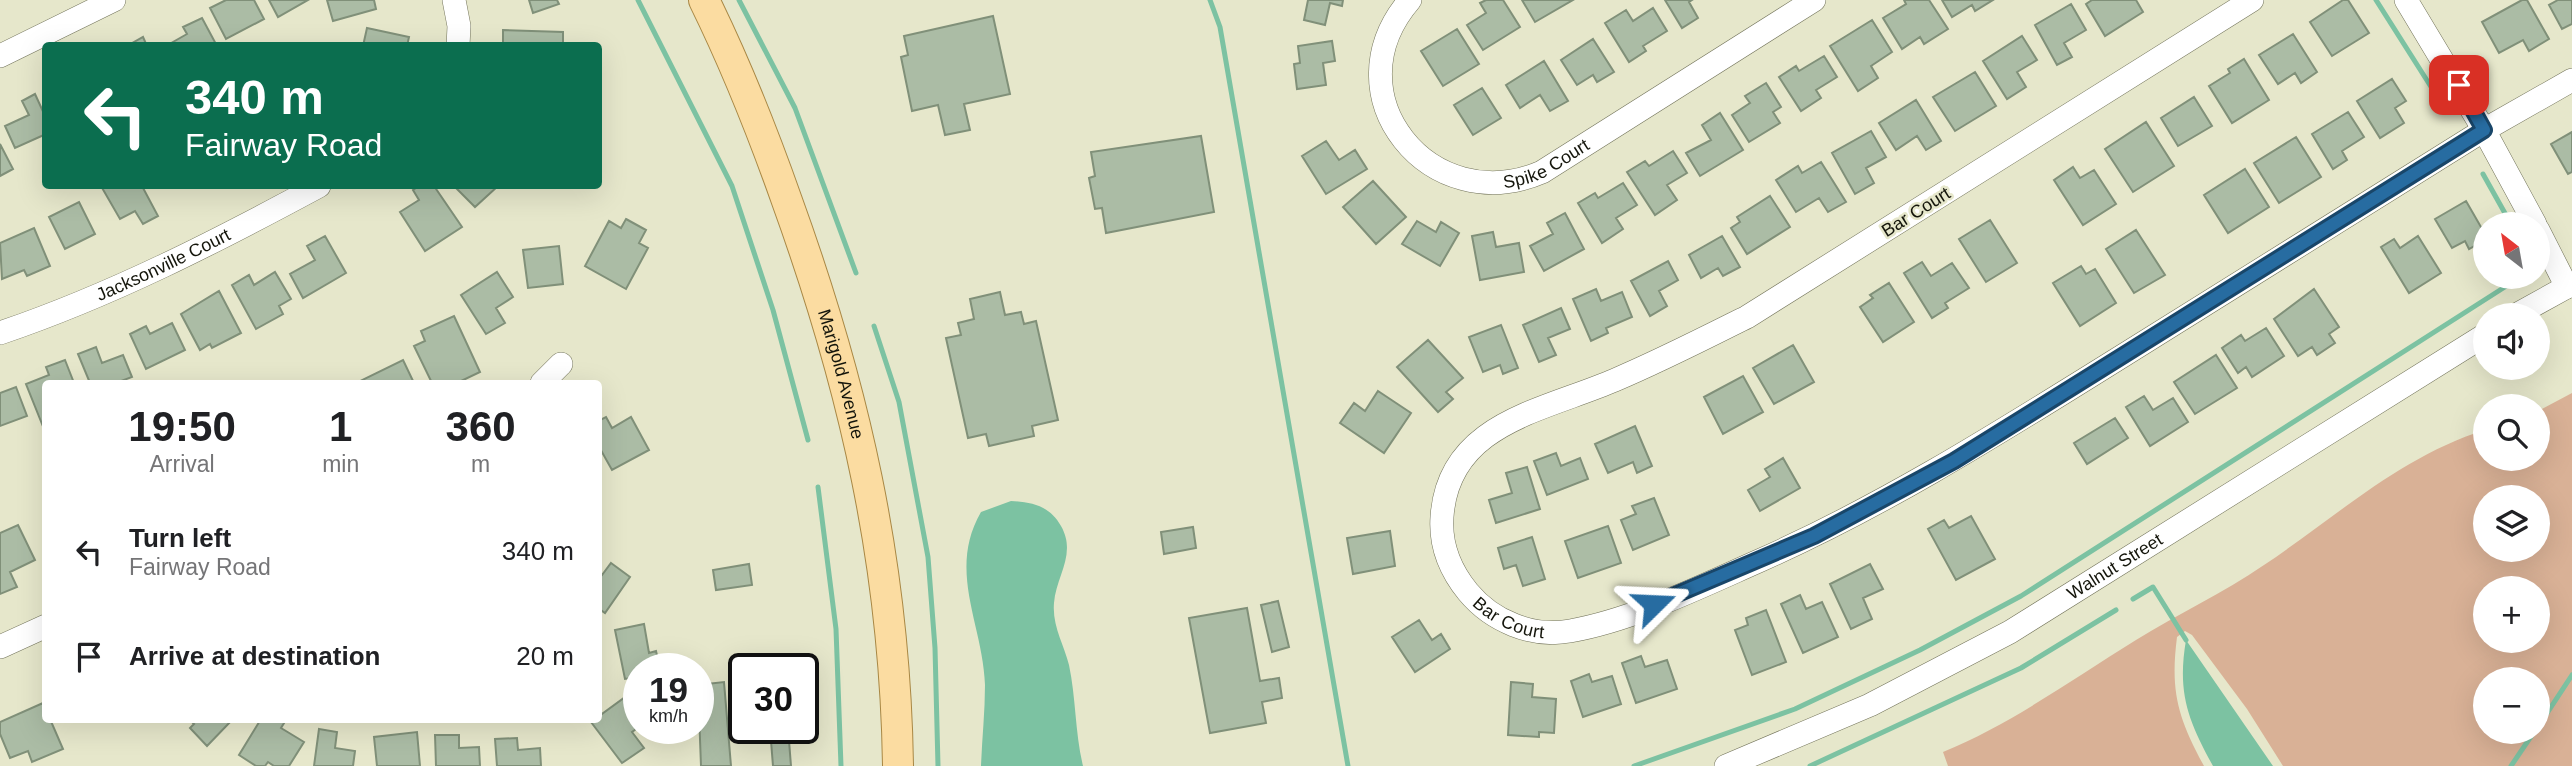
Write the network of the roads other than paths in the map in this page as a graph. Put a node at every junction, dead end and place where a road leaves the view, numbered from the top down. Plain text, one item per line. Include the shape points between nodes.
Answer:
1 (114, 0) edge
2 (454, 0) edge
3 (704, 0) edge
4 (1410, 0) edge
5 (1814, 0) edge
6 (2252, 0) edge
7 (2406, 0) edge
8 (458, 42) edge
9 (0, 56) edge
10 (2572, 80) edge
11 (2484, 130) junction
12 (313, 189) edge
13 (2528, 212) edge
14 (2550, 252) edge
15 (2569, 286) edge
16 (2538, 303) edge
17 (0, 333) edge
18 (2473, 342) edge
19 (561, 364) dead end
20 (544, 380) edge
21 (42, 628) edge
22 (0, 647) edge
23 (898, 766) edge
24 (1726, 766) edge

1 - 9 street
2 - 8 street
3 - 23 main road, Marigold Avenue via 773,162 844,374 879,536
4 - 5 street, Spike Court via 1396,19 1382,54 1382,91 1390,117 1404,140 1435,167 1460,179 1488,184 1542,172
6 - 11 street, Bar Court via 1747,317 1660,361 1514,419 1476,442 1461,458 1446,488 1441,526 1449,563 1470,595 1516,626 1568,632 1654,604 1814,536 1954,461
7 - 11 street
10 - 11 street, Bar Court
11 - 13 street
12 - 17 street, Jacksonville Court via 189,256
14 - 15 street
15 - 16 street
18 - 24 street, Walnut Street via 2010,632 1870,705
19 - 20 street
21 - 22 street

